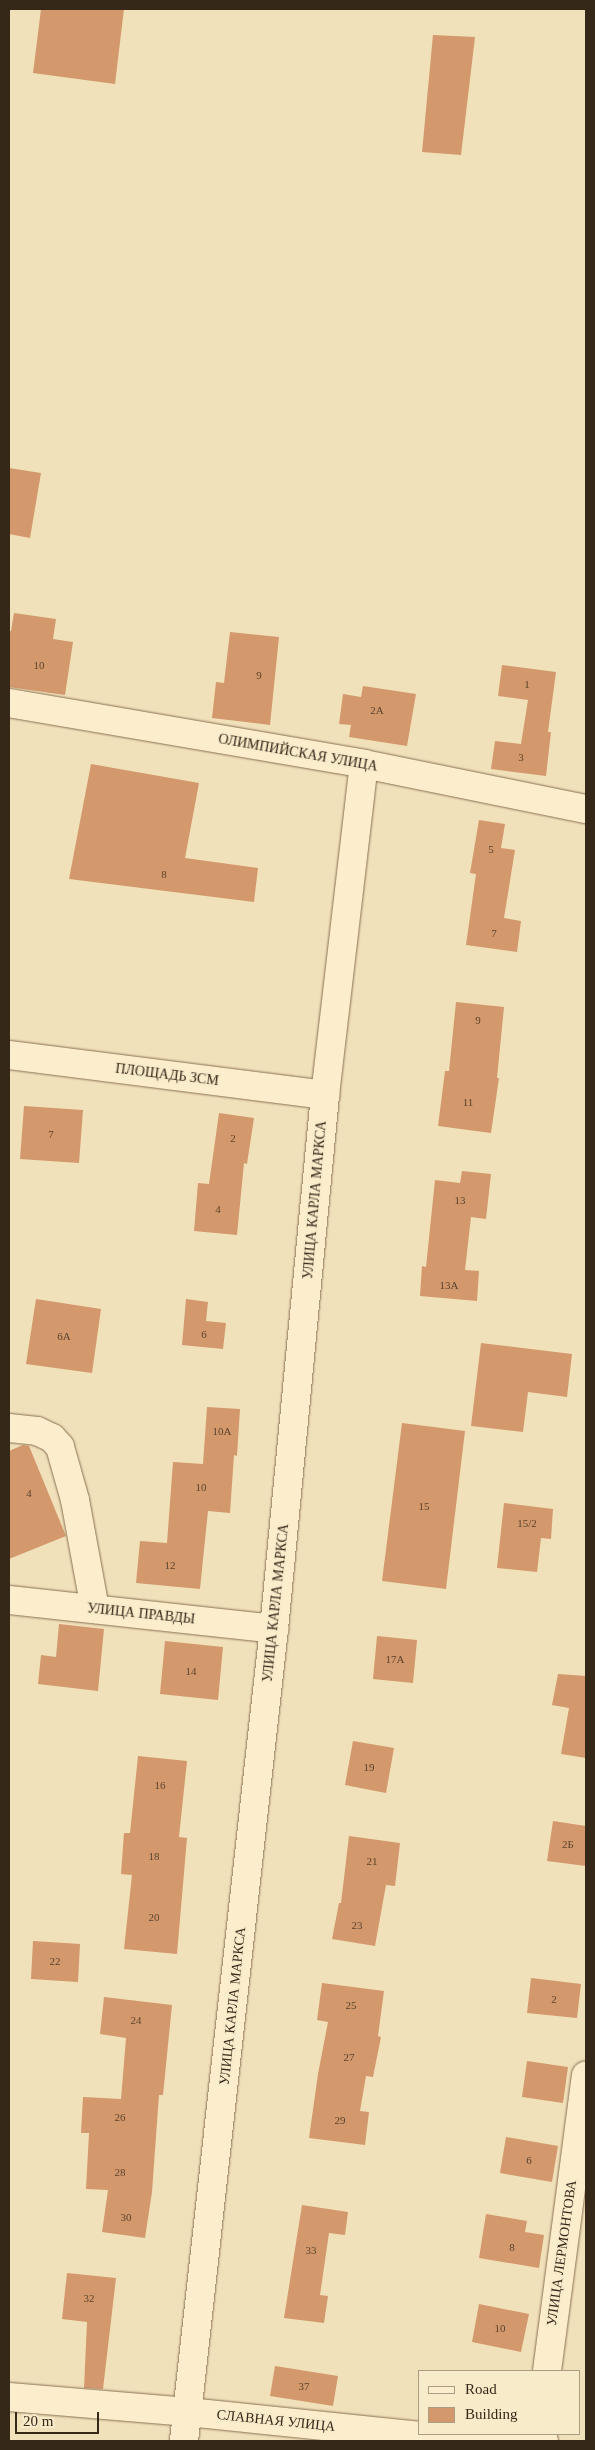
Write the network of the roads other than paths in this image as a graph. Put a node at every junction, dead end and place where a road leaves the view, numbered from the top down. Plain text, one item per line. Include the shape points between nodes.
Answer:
1 (9, 703) edge
2 (364, 764) junction
3 (586, 809) edge
4 (9, 1055) edge
5 (325, 1095) junction
6 (9, 1428) edge
7 (9, 1600) edge
8 (95, 1609) junction
9 (274, 1629) junction
10 (586, 2076) edge
11 (547, 2370) edge
12 (9, 2397) edge
13 (188, 2412) junction
14 (540, 2438) edge
15 (440, 2440) edge
16 (184, 2441) edge

1 - 2 street, ОЛИМПИЙСКАЯ УЛИЦА
2 - 3 street, ОЛИМПИЙСКАЯ УЛИЦА
2 - 5 street, УЛИЦА КАРЛА МАРКСА
4 - 5 street, ПЛОЩАДЬ ЗСМ
5 - 9 street, УЛИЦА КАРЛА МАРКСА
6 - 8 street via 37,1431 52,1438 60,1447 75,1500
7 - 8 street, УЛИЦА ПРАВДЫ
8 - 9 street, УЛИЦА ПРАВДЫ
9 - 13 street, УЛИЦА КАРЛА МАРКСА
10 - 11 street, УЛИЦА ЛЕРМОНТОВА
12 - 13 street, СЛАВНАЯ УЛИЦА
13 - 15 street, СЛАВНАЯ УЛИЦА
13 - 16 street, УЛИЦА КАРЛА МАРКСА
14 - 15 street, СЛАВНАЯ УЛИЦА

